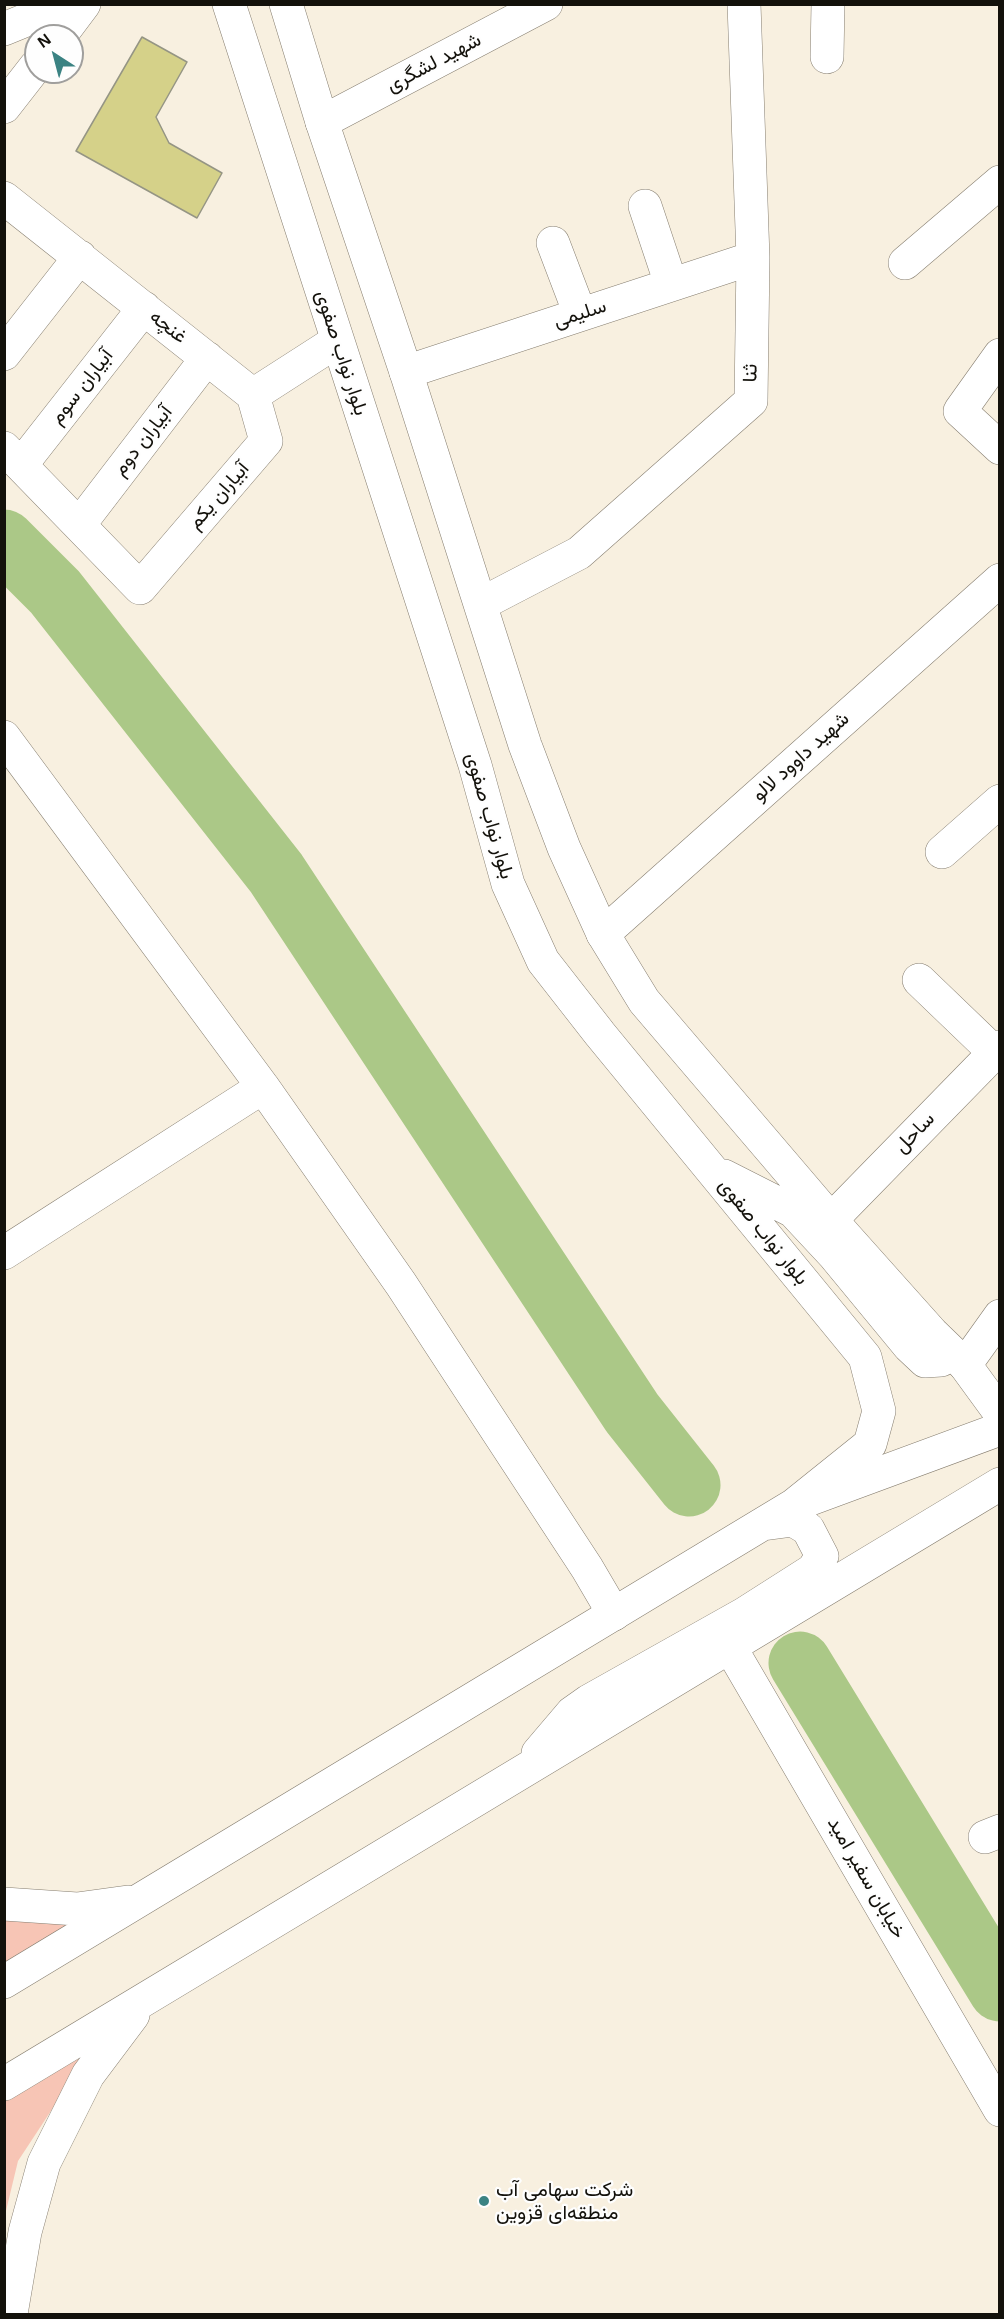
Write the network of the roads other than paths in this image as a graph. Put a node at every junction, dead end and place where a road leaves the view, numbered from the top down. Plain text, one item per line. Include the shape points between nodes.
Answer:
1 (65, 4) edge
2 (84, 4) edge
3 (229, 4) edge
4 (286, 4) edge
5 (546, 4) edge
6 (744, 4) edge
7 (828, 4) edge
8 (69, 24) edge
9 (4, 29) edge
10 (827, 57) dead end
11 (24, 81) edge
12 (4, 107) edge
13 (322, 122) junction
14 (999, 182) edge
15 (6, 202) edge
16 (645, 206) dead end
17 (553, 243) dead end
18 (80, 257) junction
19 (753, 258) junction
20 (905, 263) dead end
21 (671, 285) junction
22 (144, 308) junction
23 (580, 314) junction
24 (337, 341) junction
25 (4, 354) edge
26 (999, 355) edge
27 (207, 358) junction
28 (406, 372) junction
29 (253, 394) junction
30 (999, 448) edge
31 (13, 457) edge
32 (79, 525) junction
33 (999, 580) edge
34 (481, 604) junction
35 (4, 737) edge
36 (999, 801) edge
37 (942, 852) dead end
38 (603, 934) junction
39 (919, 980) dead end
40 (997, 1049) edge
41 (263, 1087) junction
42 (712, 1170) junction
43 (831, 1220) junction
44 (4, 1253) edge
45 (999, 1316) edge
46 (932, 1332) junction
47 (965, 1365) junction
48 (999, 1413) edge
49 (999, 1429) edge
50 (999, 1484) edge
51 (794, 1505) junction
52 (763, 1524) junction
53 (614, 1614) junction
54 (743, 1640) junction
55 (519, 1774) junction
56 (142, 1901) junction
57 (4, 1904) edge
58 (4, 1982) edge
59 (144, 2001) junction
60 (6, 2082) edge
61 (999, 2110) edge
62 (11, 2314) edge

1 - 9 main road
2 - 8 main road
3 - 24 main road, بلوار نواب صفوی
4 - 13 main road
5 - 13 main road, شهید لشگری
6 - 19 main road, ثنا
7 - 10 main road
11 - 12 main road
13 - 28 main road
14 - 20 main road
15 - 18 main road, غنچه
16 - 21 main road
17 - 23 main road
18 - 22 main road, غنچه
18 - 25 main road
19 - 21 main road, سلیمی
19 - 34 main road, ثنا via 751,401 579,553
21 - 23 main road, سلیمی
22 - 27 main road, غنچه
22 - 31 main road, آبیاران سوم
23 - 28 main road, سلیمی
24 - 29 main road
24 - 42 main road, بلوار نواب صفوی via 475,765 508,884 543,961
26 - 30 main road via 960,411
27 - 29 main road, غنچه
27 - 32 main road, آبیاران دوم
28 - 34 main road
29 - 32 main road, آبیاران یکم via 266,441 140,588
31 - 32 main road
33 - 38 main road, شهید داوود لالو
34 - 38 main road via 525,745 564,848
35 - 41 main road
36 - 37 main road
38 - 43 main road via 644,1001
39 - 40 main road
40 - 43 main road, ساحل
41 - 44 main road
41 - 53 main road via 401,1284
42 - 46 main road via 793,1212 925,1361 941,1360 946,1352
42 - 51 main road, بلوار نواب صفوی via 865,1357 876,1391 879,1411 870,1444
43 - 46 main road
45 - 47 main road
46 - 47 main road
47 - 48 main road
49 - 51 main road
50 - 54 main road
51 - 52 main road
52 - 53 main road
52 - 55 main road via 793,1520 808,1529 822,1556 813,1570 572,1713
53 - 56 main road
54 - 55 main road
54 - 61 main road, خیابان سفیر امید
55 - 59 main road
56 - 57 main road via 77,1909
56 - 58 main road
59 - 60 main road
59 - 62 main road via 88,2075 44,2163 24,2232

